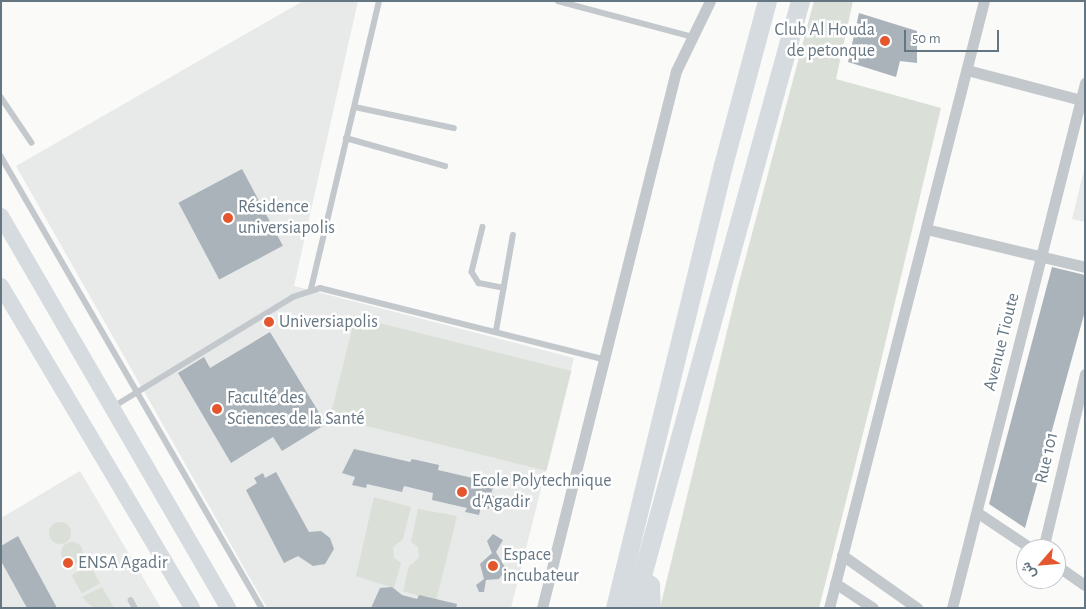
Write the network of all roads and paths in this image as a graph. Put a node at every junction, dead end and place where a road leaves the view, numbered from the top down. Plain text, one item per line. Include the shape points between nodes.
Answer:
1 (378, 1) edge
2 (558, 1) edge
3 (710, 1) edge
4 (767, 1) edge
5 (800, 1) edge
6 (982, 2) edge
7 (693, 38) junction
8 (967, 70) junction
9 (1085, 84) edge
10 (1, 96) edge
11 (1083, 101) edge
12 (355, 107) junction
13 (454, 128) dead end
14 (346, 138) junction
15 (32, 143) dead end
16 (1, 156) edge
17 (446, 166) dead end
18 (1, 216) edge
19 (483, 227) dead end
20 (926, 229) junction
21 (513, 235) dead end
22 (1041, 256) junction
23 (1085, 267) edge
24 (1, 286) edge
25 (504, 288) junction
26 (311, 290) junction
27 (496, 331) junction
28 (602, 359) junction
29 (1085, 374) edge
30 (137, 392) junction
31 (113, 406) junction
32 (1073, 424) junction
33 (1085, 427) edge
34 (978, 513) junction
35 (1017, 539) edge
36 (1045, 539) edge
37 (842, 555) junction
38 (628, 560) junction
39 (1066, 572) edge
40 (640, 579) junction
41 (835, 583) junction
42 (1085, 585) edge
43 (130, 600) dead end
44 (135, 608) edge
45 (192, 608) edge
46 (228, 608) edge
47 (262, 608) edge
48 (542, 608) edge
49 (604, 608) edge
50 (615, 608) edge
51 (633, 608) edge
52 (651, 608) edge
53 (828, 608) edge
54 (873, 608) edge
55 (917, 608) edge
56 (952, 608) edge

1 - 12 lane
2 - 7 lane
3 - 7 street
4 - 38 highway via 723,165
5 - 40 highway
6 - 8 street
7 - 28 street via 676,71
8 - 11 street
8 - 20 street
9 - 11 street, Avenue Tioute
10 - 15 lane
11 - 22 street, Avenue Tioute
12 - 13 lane
12 - 14 lane
14 - 17 lane
14 - 26 lane
16 - 30 lane
18 - 31 main road
19 - 25 lane via 472,272 479,283
20 - 22 street
20 - 37 street
21 - 25 lane
22 - 23 street
22 - 34 street, Avenue Tioute
24 - 45 main road
25 - 27 lane
26 - 27 lane via 339,290
26 - 30 lane
27 - 28 lane
28 - 48 street
29 - 32 street, Rue 101
30 - 31 lane
30 - 47 lane
31 - 46 main road
32 - 33 street
32 - 36 street, Rue 101
34 - 35 street
34 - 56 street, Avenue Tioute
37 - 41 street
37 - 55 street
38 - 49 highway
38 - 50 highway
39 - 42 street
40 - 51 highway
40 - 52 highway via 650,585
41 - 53 street
41 - 54 street
43 - 44 lane

